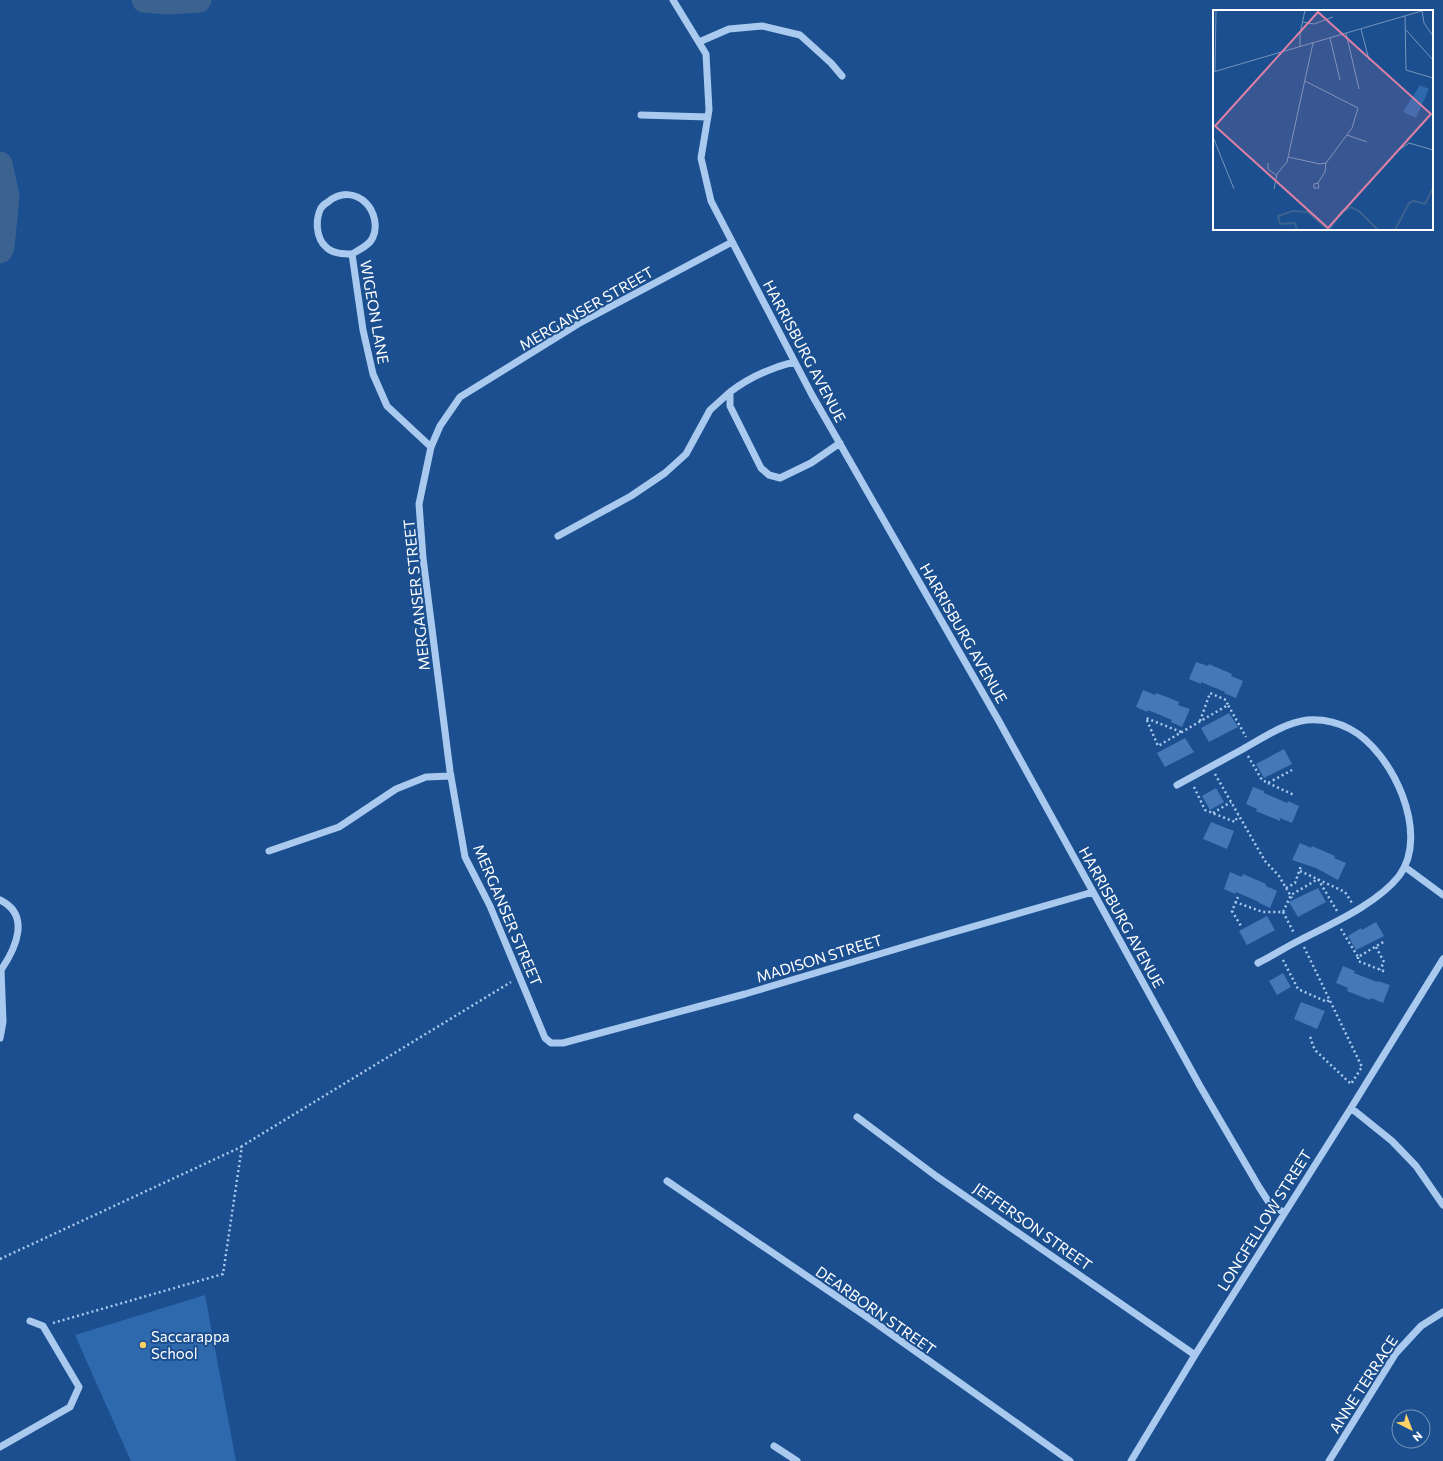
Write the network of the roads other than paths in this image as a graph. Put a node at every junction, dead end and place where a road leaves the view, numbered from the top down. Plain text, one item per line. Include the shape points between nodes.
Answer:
1 (673, 0) edge
2 (699, 42) junction
3 (842, 76) dead end
4 (641, 115) dead end
5 (708, 117) junction
6 (732, 242) junction
7 (352, 254) junction
8 (794, 362) junction
9 (730, 392) junction
10 (840, 443) junction
11 (432, 447) junction
12 (558, 536) dead end
13 (450, 776) junction
14 (1177, 785) dead end
15 (270, 851) dead end
16 (1404, 867) junction
17 (1093, 892) junction
18 (1443, 894) edge
19 (0, 900) edge
20 (1443, 959) edge
21 (1258, 963) dead end
22 (0, 969) edge
23 (0, 1038) edge
24 (551, 1043) joint
25 (1351, 1108) junction
26 (857, 1117) dead end
27 (667, 1181) dead end
28 (1443, 1205) edge
29 (1284, 1213) junction
30 (1443, 1312) edge
31 (30, 1321) dead end
32 (1195, 1355) junction
33 (774, 1446) dead end
34 (0, 1447) edge
35 (797, 1461) edge
36 (1070, 1461) edge
37 (1131, 1461) edge
38 (1329, 1461) edge

1 - 2 street, HARRISBURG AVENUE
2 - 3 street via 729,29 762,26 800,35
2 - 5 street, HARRISBURG AVENUE via 706,54
4 - 5 street
5 - 6 street, HARRISBURG AVENUE via 701,158 711,200
6 - 8 street, HARRISBURG AVENUE
6 - 11 street, MERGANSER STREET via 578,324 460,397 440,426
7 - 7 street, WIGEON LANE via 364,248 373,237 375,222 370,207 360,197 348,194 334,196 322,206 317,222 319,236 326,248 340,254
7 - 11 street, WIGEON LANE via 363,330 373,374 387,406
8 - 9 street via 775,366
8 - 10 street, HARRISBURG AVENUE
9 - 10 street via 733,413 761,468 769,475 780,478 811,463
9 - 12 street via 710,410 686,454 665,473 631,496
10 - 17 street, HARRISBURG AVENUE
11 - 13 street, MERGANSER STREET via 420,504 422,551
13 - 15 street via 426,777 396,789 339,828
13 - 24 street, MERGANSER STREET via 465,857 490,906 545,1038
14 - 16 street via 1294,723 1322,720 1338,724 1365,740 1386,764 1403,796 1410,842
16 - 18 street
16 - 21 street via 1383,892 1357,910
17 - 24 street, MADISON STREET via 745,994 570,1042
17 - 29 street, HARRISBURG AVENUE via 1242,1158 1268,1201
19 - 22 street via 8,904 18,917 18,932 11,956
20 - 25 street, LONGFELLOW STREET
22 - 23 street via 3,1022
25 - 28 street via 1392,1141 1416,1166
25 - 29 street, LONGFELLOW STREET
26 - 32 street, JEFFERSON STREET via 936,1176
27 - 36 street, DEARBORN STREET via 870,1319
29 - 32 street, LONGFELLOW STREET
30 - 38 street, ANNE TERRACE via 1421,1326 1396,1353
31 - 34 street via 43,1326 79,1387 70,1407
32 - 37 street, LONGFELLOW STREET
33 - 35 street

